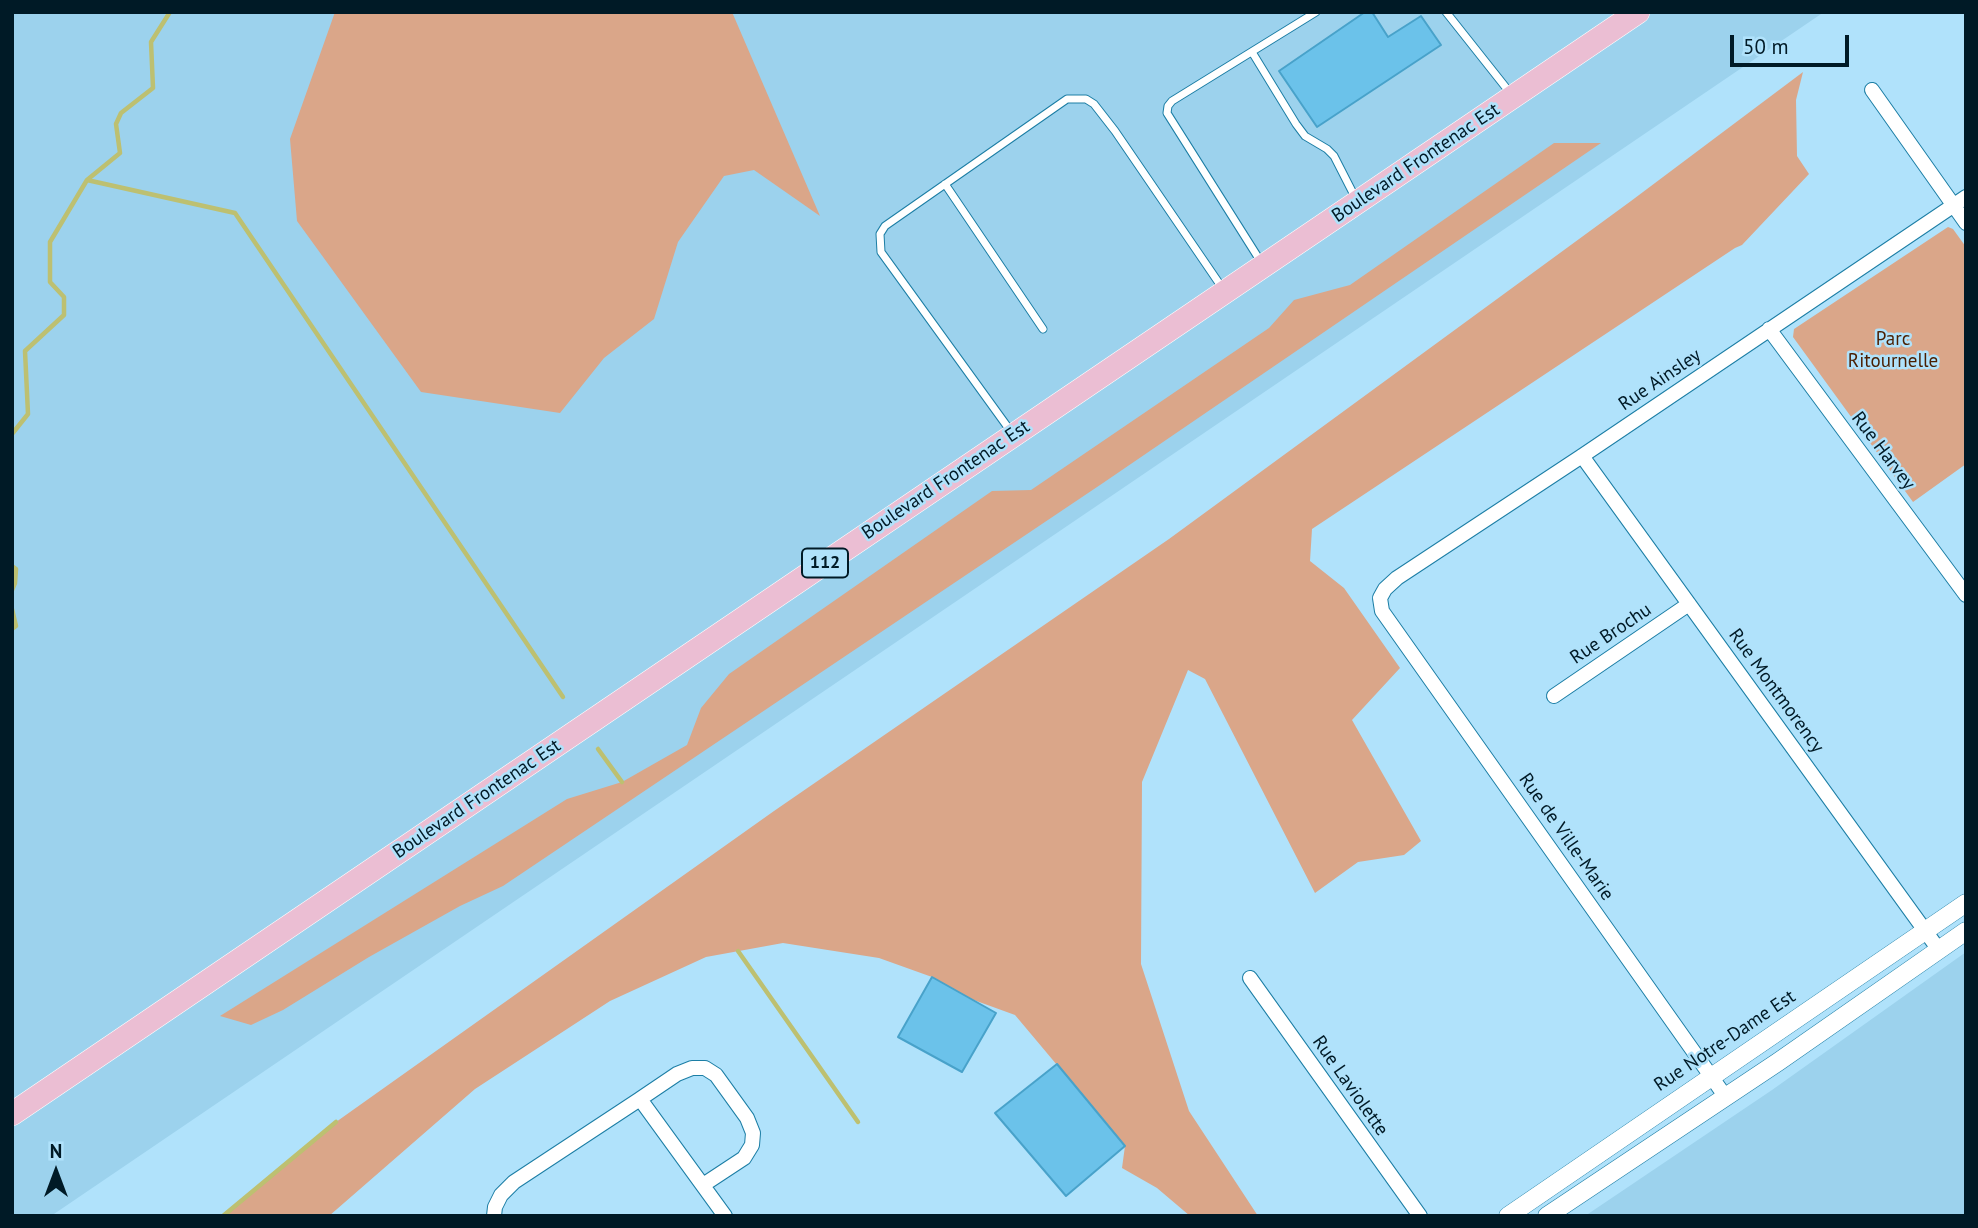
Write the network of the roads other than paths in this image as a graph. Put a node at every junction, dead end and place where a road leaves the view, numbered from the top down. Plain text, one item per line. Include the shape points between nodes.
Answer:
1 (1316, 12) edge
2 (1446, 12) edge
3 (1638, 12) edge
4 (1252, 52) junction
5 (1872, 90) dead end
6 (1513, 97) junction
7 (945, 184) junction
8 (1358, 202) junction
9 (1960, 202) edge
10 (1966, 223) edge
11 (1264, 266) junction
12 (1225, 292) junction
13 (1042, 329) dead end
14 (1769, 329) junction
15 (1013, 435) junction
16 (1582, 456) junction
17 (1966, 596) edge
18 (1380, 598) joint
19 (1689, 604) junction
20 (1554, 696) dead end
21 (1966, 903) edge
22 (1925, 930) junction
23 (1966, 931) edge
24 (1939, 950) junction
25 (1250, 978) dead end
26 (1710, 1076) junction
27 (1725, 1097) junction
28 (640, 1099) junction
29 (12, 1114) edge
30 (703, 1185) junction
31 (1550, 1187) junction
32 (1554, 1211) edge
33 (494, 1216) edge
34 (725, 1216) edge
35 (1420, 1216) edge
36 (1508, 1216) edge

1 - 4 lane
2 - 6 lane
3 - 6 main road, Boulevard Frontenac Est / 112
4 - 8 lane via 1305,136 1334,156
4 - 11 lane via 1172,101 1167,113
5 - 9 street
6 - 8 main road, Boulevard Frontenac Est / 112
7 - 12 lane via 1067,99 1086,99 1115,131
7 - 13 lane
7 - 15 lane via 885,226 880,234 881,252
8 - 11 main road, Boulevard Frontenac Est / 112
9 - 10 street
9 - 14 street, Rue Ainsley
11 - 12 main road, Boulevard Frontenac Est / 112
12 - 15 main road, Boulevard Frontenac Est / 112
14 - 16 street, Rue Ainsley
14 - 17 street, Rue Harvey
15 - 29 main road, Boulevard Frontenac Est / 112
16 - 18 street, Rue Ainsley via 1397,578
16 - 19 street, Rue Montmorency
18 - 26 street, Rue de Ville-Marie via 1382,611
19 - 20 street, Rue Brochu
19 - 22 street, Rue Montmorency
21 - 22 street, Rue Notre-Dame Est
22 - 24 street, Rue Montmorency
22 - 26 street, Rue Notre-Dame Est
23 - 24 street
24 - 27 street
25 - 35 street, Rue Laviolette
26 - 27 street, Rue de Ville-Marie
26 - 31 street, Rue Notre-Dame Est
27 - 32 street
28 - 30 street
28 - 30 street via 692,1068 705,1068 716,1075 747,1118 752,1145 744,1158
28 - 33 street via 514,1182 501,1195
30 - 34 street
31 - 32 lane
31 - 36 street, Rue Notre-Dame Est

